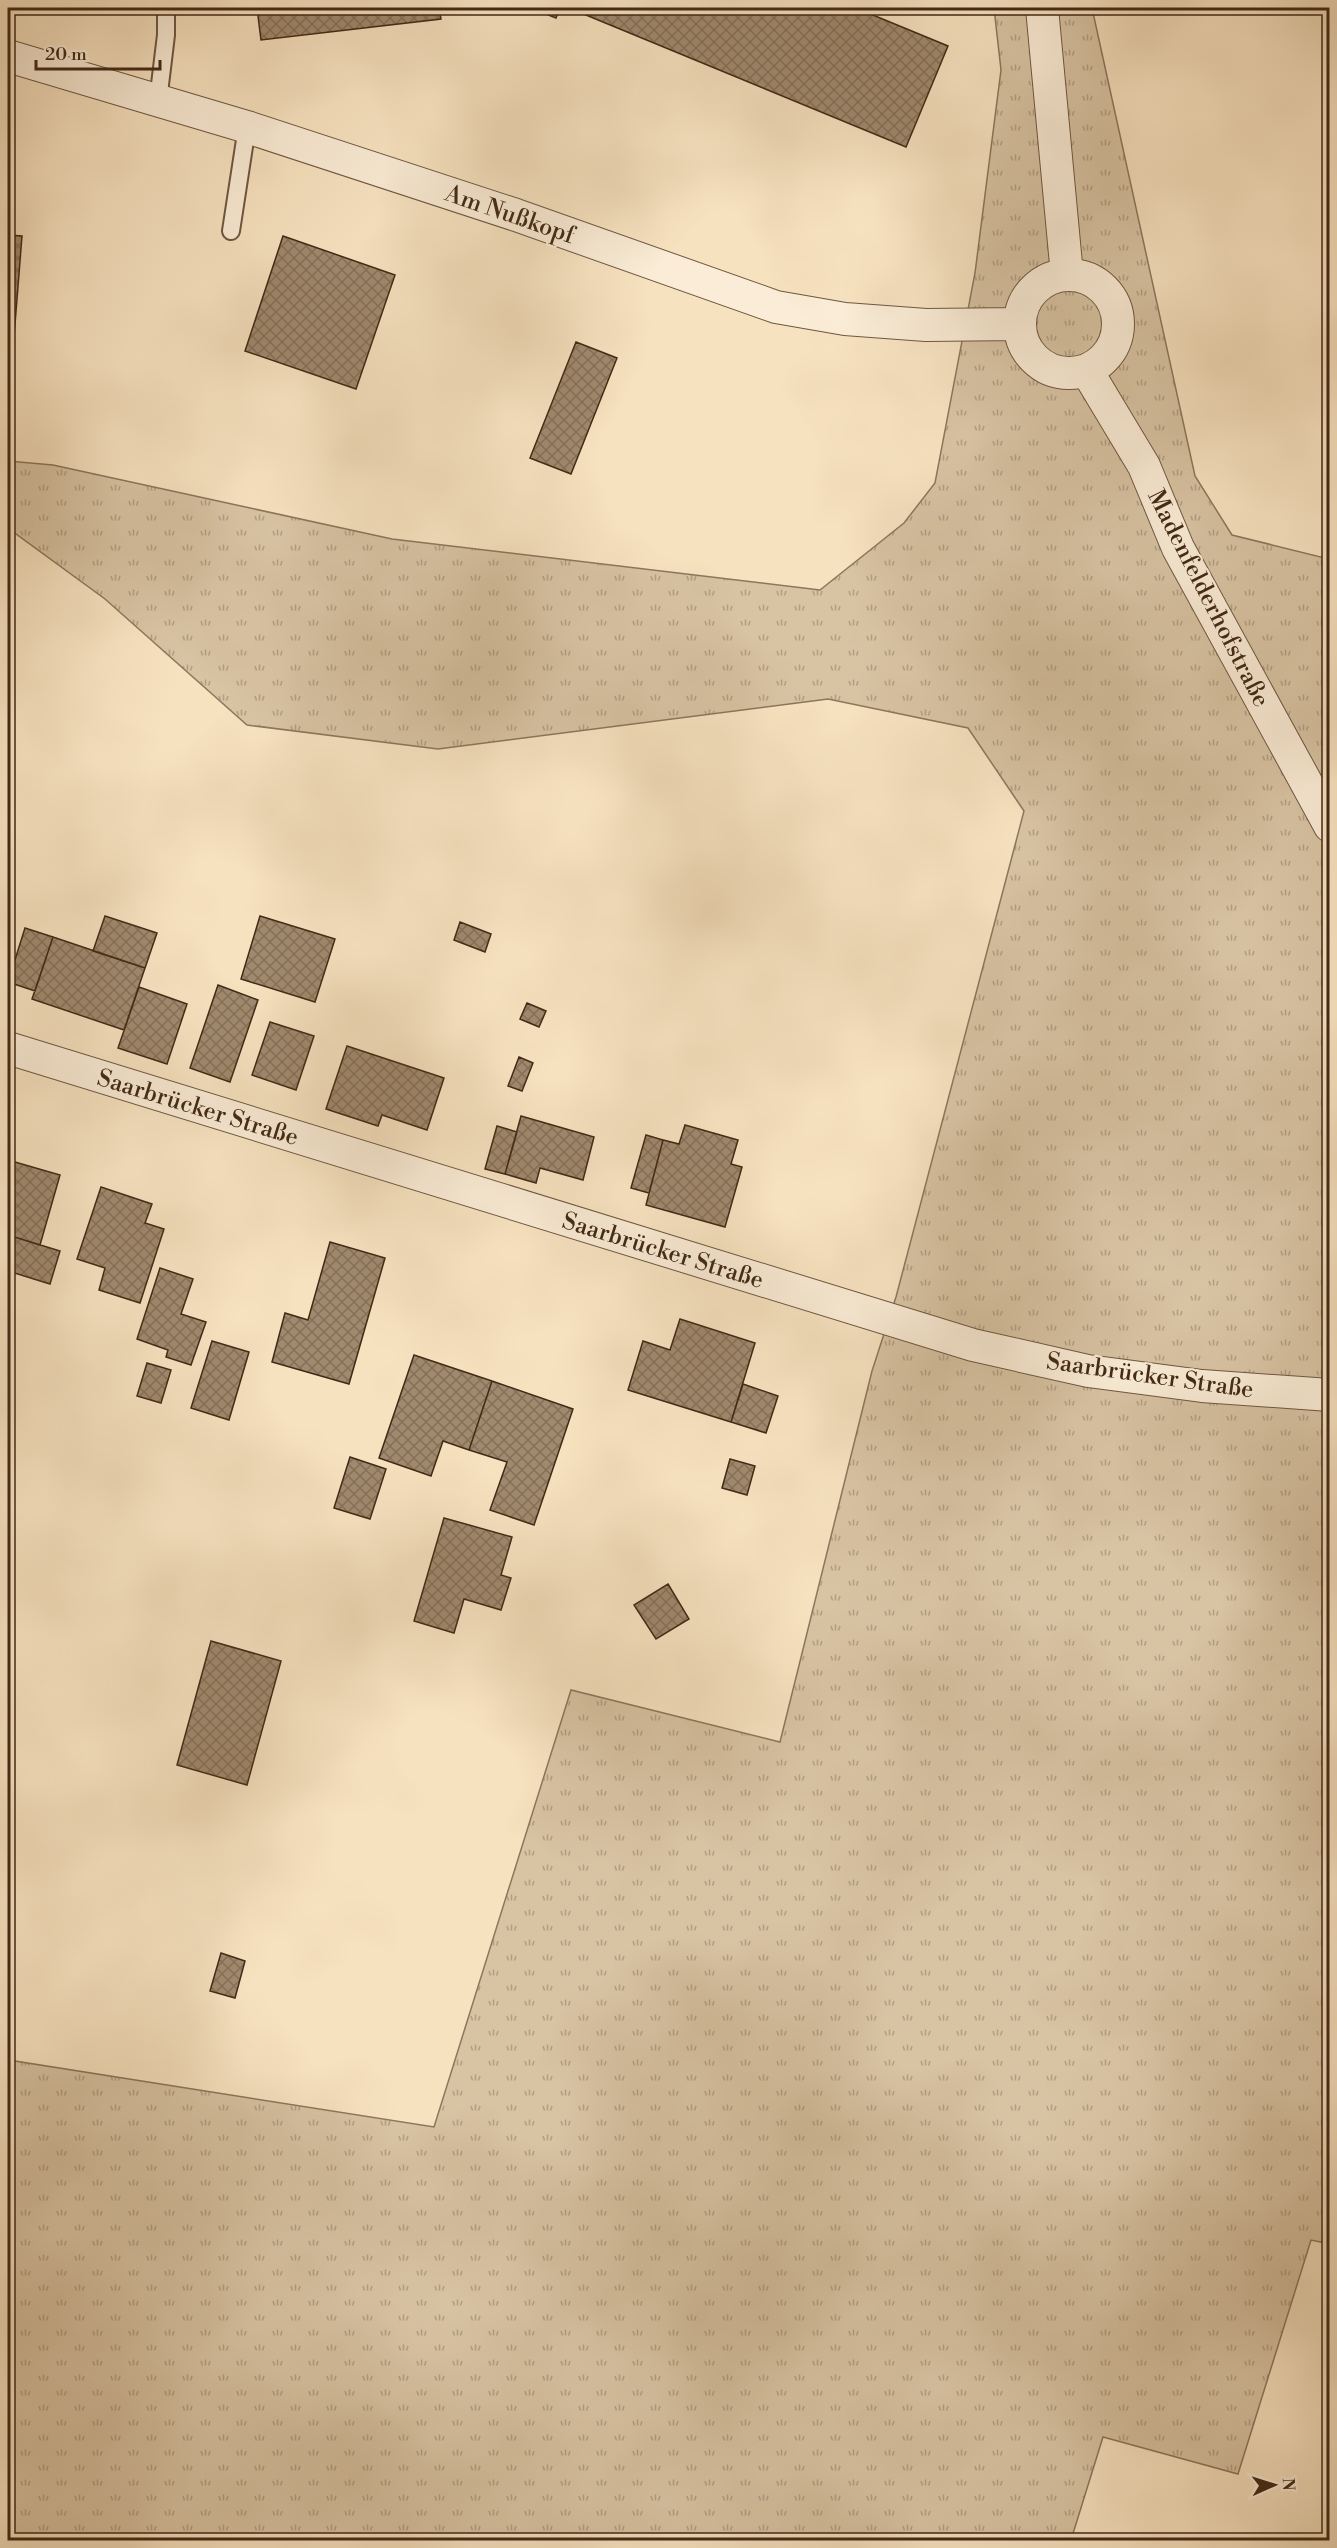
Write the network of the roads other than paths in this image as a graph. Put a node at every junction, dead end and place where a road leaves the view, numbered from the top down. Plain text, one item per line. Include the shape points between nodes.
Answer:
1 (166, 8) edge
2 (1042, 8) edge
3 (8, 56) edge
4 (158, 101) junction
5 (247, 127) junction
6 (231, 231) dead end
7 (1067, 275) junction
8 (1020, 324) junction
9 (1087, 371) junction
10 (1329, 826) edge
11 (8, 1048) edge
12 (1329, 1395) edge

1 - 4 lane
2 - 7 street
3 - 4 street, Am Nußkopf
4 - 5 street, Am Nußkopf
5 - 6 lane
5 - 8 street, Am Nußkopf via 516,215 777,307 845,319 926,325
7 - 8 street via 1048,279 1033,290 1023,306
7 - 9 street via 1089,279 1107,293 1118,314 1117,337 1106,357
8 - 9 street via 1023,343 1034,360 1050,370 1069,374
9 - 10 street, Madenfelderhofstraße via 1144,466 1179,548
11 - 12 street, Saarbrücker Straße via 973,1345 1088,1371 1202,1386

